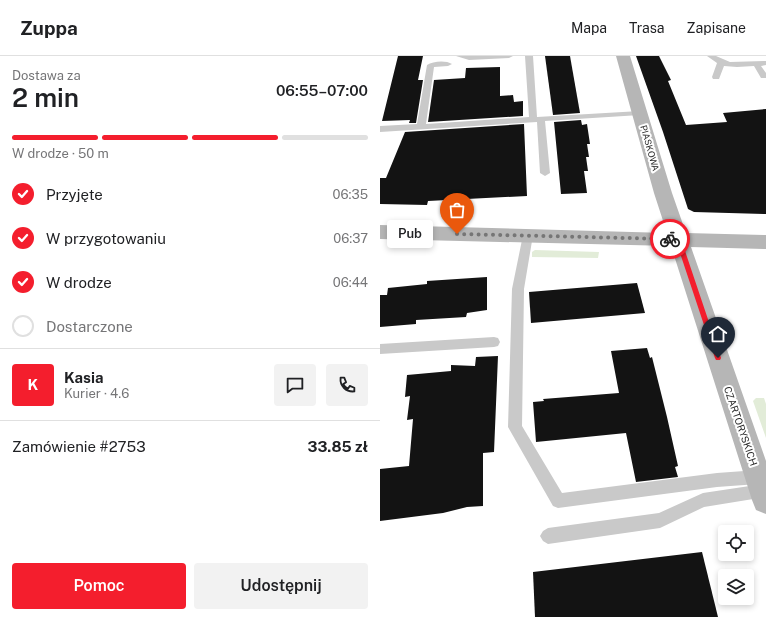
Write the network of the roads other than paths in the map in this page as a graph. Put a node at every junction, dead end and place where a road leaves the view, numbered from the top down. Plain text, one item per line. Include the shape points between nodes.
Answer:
1 (460, 56) edge
2 (509, 56) edge
3 (529, 56) edge
4 (624, 56) edge
5 (711, 56) edge
6 (721, 63) junction
7 (766, 63) edge
8 (448, 64) dead end
9 (756, 64) junction
10 (764, 76) dead end
11 (716, 77) dead end
12 (640, 113) junction
13 (537, 118) junction
14 (421, 126) junction
15 (380, 129) edge
16 (545, 173) dead end
17 (380, 232) edge
18 (528, 235) junction
19 (678, 239) junction
20 (766, 242) edge
21 (494, 342) dead end
22 (380, 348) edge
23 (762, 489) edge
24 (548, 536) dead end

1 - 2 lane
3 - 13 lane
4 - 12 main road, PIASKOWA
5 - 6 lane
6 - 9 lane
6 - 11 lane
7 - 9 lane
8 - 14 lane via 431,65
9 - 10 lane
12 - 13 lane
12 - 19 main road, PIASKOWA
13 - 14 lane
13 - 16 lane
14 - 15 lane
17 - 18 main road
18 - 19 main road
18 - 23 lane via 518,289 515,426 558,501 717,480
19 - 20 main road
19 - 23 main road, CZARTORYSKICH
21 - 22 lane
23 - 24 lane via 703,500 660,520

